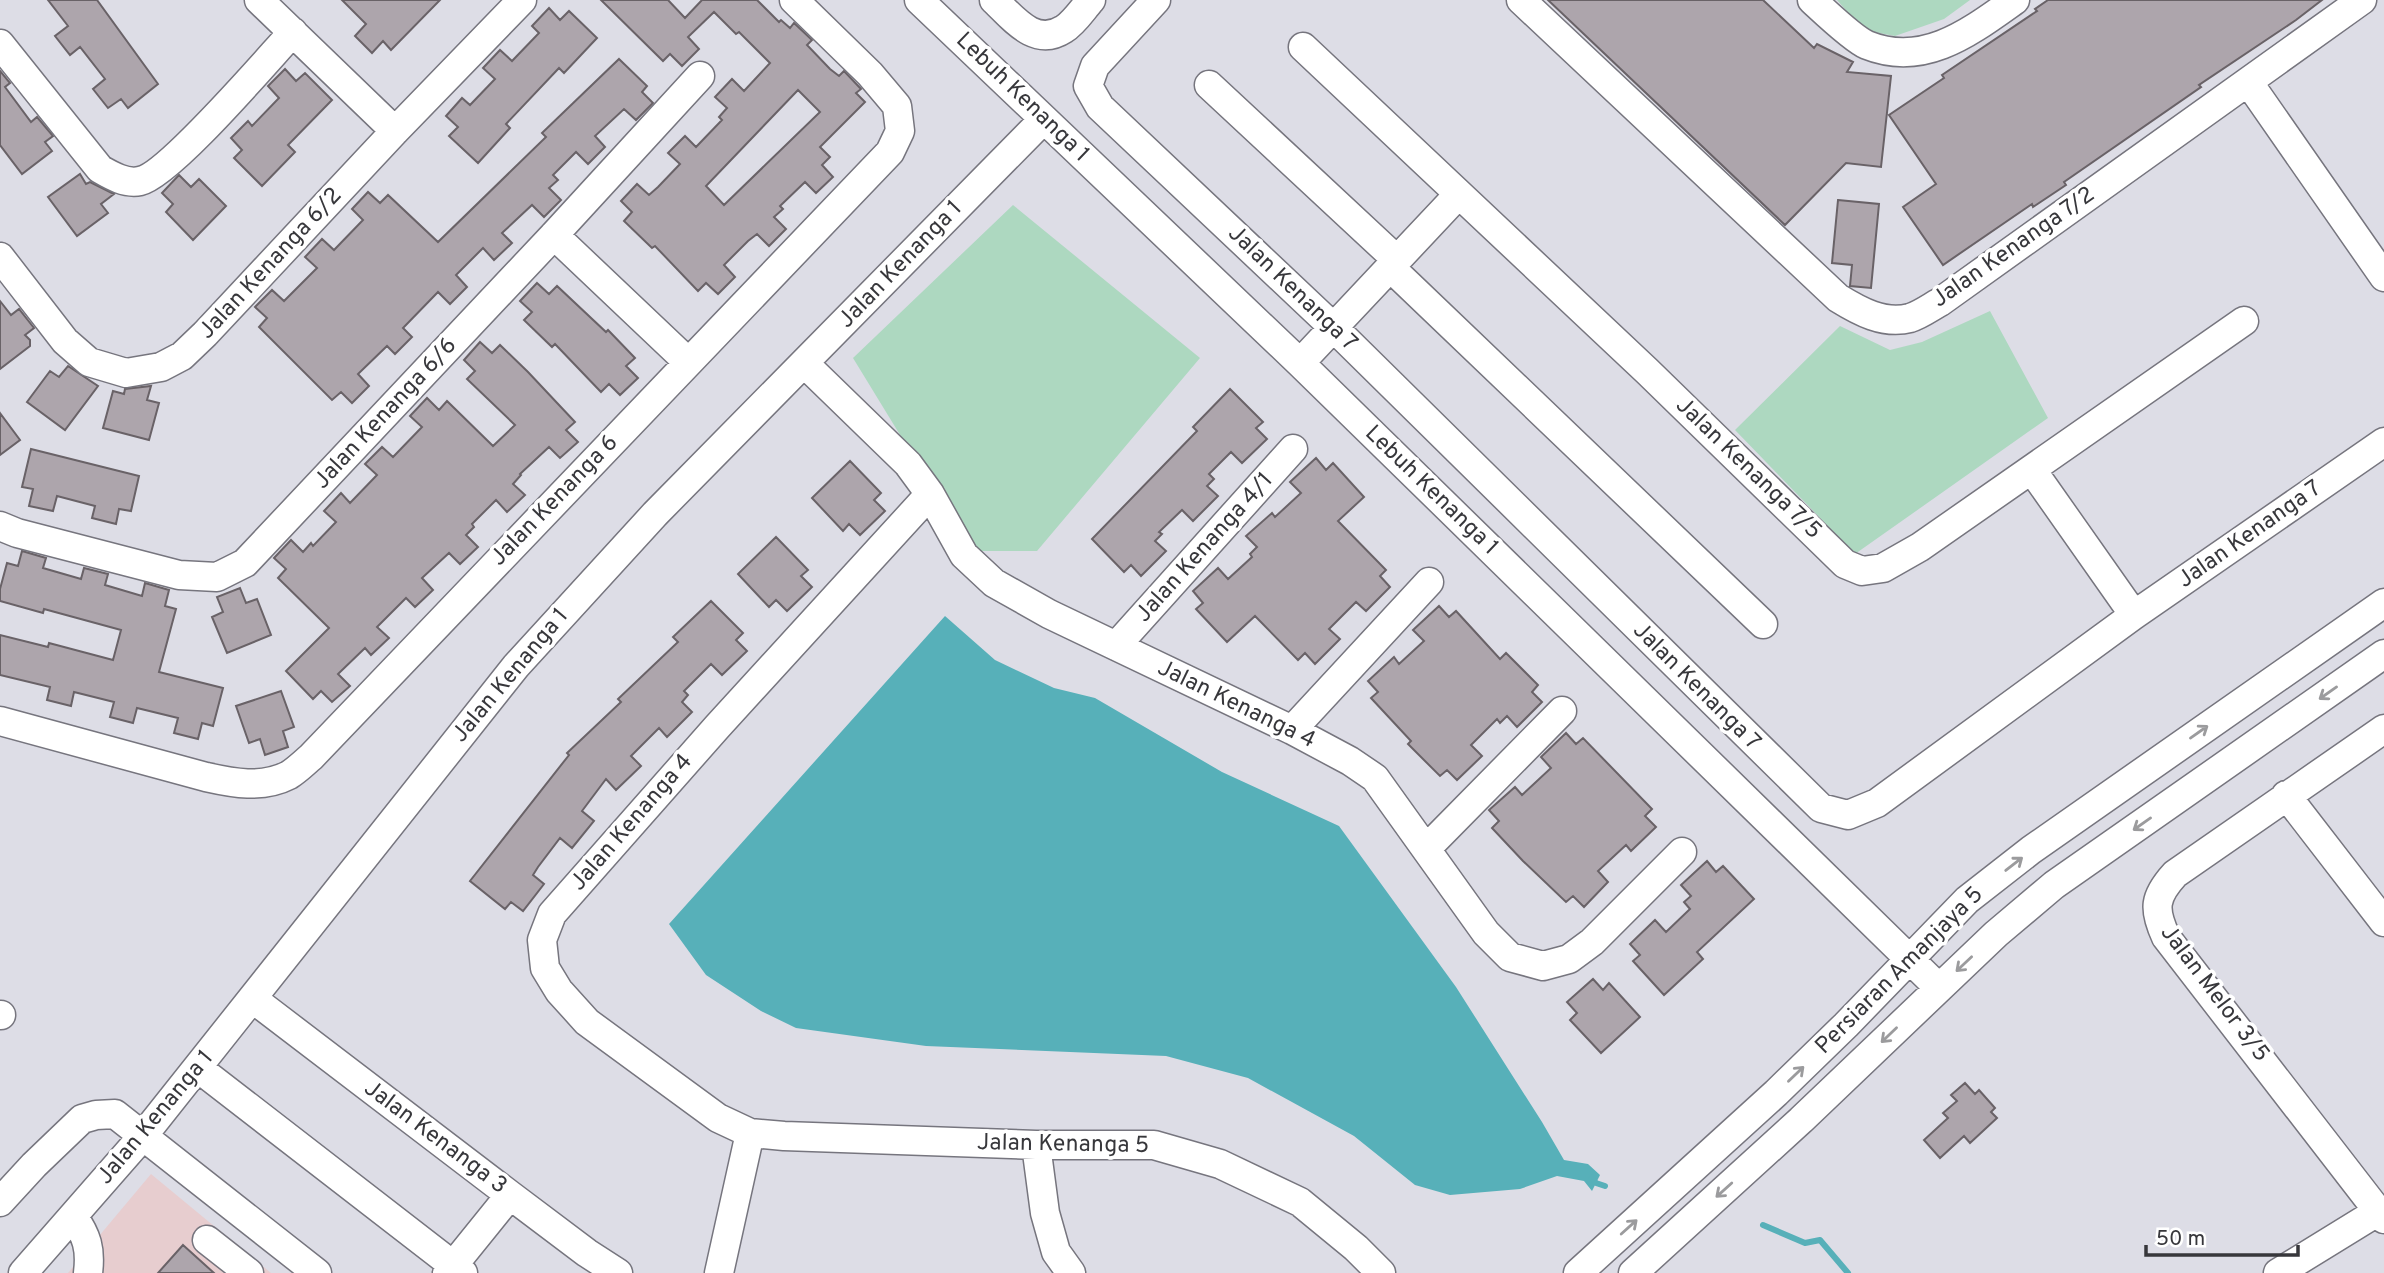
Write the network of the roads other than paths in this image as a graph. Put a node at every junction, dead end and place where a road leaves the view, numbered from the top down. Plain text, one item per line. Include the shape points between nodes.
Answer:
1 (259, 0) edge
2 (522, 0) edge
3 (794, 0) edge
4 (919, 0) edge
5 (994, 0) edge
6 (1091, 0) edge
7 (1156, 0) edge
8 (1521, 0) edge
9 (1812, 0) edge
10 (2015, 0) edge
11 (2362, 0) edge
12 (293, 32) junction
13 (0, 44) edge
14 (1303, 47) dead end
15 (699, 76) dead end
16 (2249, 83) junction
17 (1209, 85) dead end
18 (1044, 118) junction
19 (395, 131) junction
20 (1458, 195) junction
21 (554, 235) junction
22 (0, 257) edge
23 (1393, 264) junction
24 (2384, 277) edge
25 (2244, 321) dead end
26 (1333, 327) junction
27 (688, 362) junction
28 (1300, 363) junction
29 (805, 364) junction
30 (2384, 442) edge
31 (1293, 449) dead end
32 (2032, 470) junction
33 (930, 494) junction
34 (0, 526) edge
35 (1429, 582) dead end
36 (2384, 603) edge
37 (2134, 615) junction
38 (1763, 624) dead end
39 (1116, 646) junction
40 (2384, 654) edge
41 (1562, 710) dead end
42 (0, 721) edge
43 (2384, 729) edge
44 (1292, 730) junction
45 (2286, 795) junction
46 (1427, 848) junction
47 (1682, 852) dead end
48 (2384, 922) edge
49 (1909, 959) junction
50 (1939, 988) junction
51 (253, 999) junction
52 (198, 1068) junction
53 (750, 1133) junction
54 (142, 1137) junction
55 (1037, 1145) junction
56 (510, 1195) junction
57 (0, 1202) edge
58 (2381, 1215) edge
59 (73, 1216) junction
60 (207, 1240) dead end
61 (2315, 1263) edge
62 (454, 1271) edge
63 (23, 1273) edge
64 (88, 1273) edge
65 (248, 1273) edge
66 (317, 1273) edge
67 (618, 1273) edge
68 (719, 1273) edge
69 (1072, 1273) edge
70 (1381, 1273) edge
71 (1578, 1273) edge
72 (1633, 1273) edge
73 (2278, 1273) edge

1 - 12 street
2 - 19 street, Jalan Kenanga 6/2
3 - 27 street, Jalan Kenanga 6 via 897,106 900,131 890,152
4 - 18 street, Lebuh Kenanga 1
5 - 6 street via 1028,33 1049,36 1065,29
7 - 26 street, Jalan Kenanga 7 via 1095,66 1088,86 1100,107
8 - 16 street, Jalan Kenanga 7/2 via 1838,298 1860,312 1886,320 1911,317 1940,302
9 - 10 street via 1865,44 1904,54 1942,46
11 - 16 street, Jalan Kenanga 7/2
12 - 13 street via 178,155 138,182 120,180 100,169
12 - 19 street
14 - 20 street, Jalan Kenanga 7/5
15 - 21 street, Jalan Kenanga 6/6
16 - 24 street
17 - 23 street
18 - 28 street, Lebuh Kenanga 1
18 - 29 street, Jalan Kenanga 1
19 - 22 street, Jalan Kenanga 6/2 via 205,334 182,356 161,367 126,373 89,362 65,341
20 - 23 street
20 - 32 street, Jalan Kenanga 7/5 via 1844,564 1862,571 1883,568
21 - 27 street
21 - 34 street, Jalan Kenanga 6/6 via 245,563 216,577 179,575
23 - 26 street
23 - 38 street
25 - 32 street, Jalan Kenanga 7/5
26 - 28 street
26 - 37 street, Jalan Kenanga 7 via 1821,808 1848,815 1877,803
27 - 42 street, Jalan Kenanga 6 via 289,775 259,784 225,781
28 - 49 street, Lebuh Kenanga 1
29 - 33 street, Jalan Kenanga 4 via 908,464
29 - 51 street, Jalan Kenanga 1 via 655,514 516,666
30 - 37 street, Jalan Kenanga 7
31 - 39 street, Jalan Kenanga 4/1
32 - 37 street
33 - 39 street, Jalan Kenanga 4 via 964,555 994,583
33 - 53 street, Jalan Kenanga 4 via 552,914 542,940 545,968 587,1021 718,1118
35 - 44 street
49 -> 36 street, Persiaran Amanjaya 5 via 1967,900 2031,850
39 - 44 street, Jalan Kenanga 4
40 -> 50 street, Persiaran Amanjaya 5 via 2054,886
41 - 46 street
43 - 45 street, Jalan Melor 3/5
44 - 46 street, Jalan Kenanga 4 via 1375,778
45 - 48 street
45 - 58 street, Jalan Melor 3/5 via 2175,874 2161,889 2158,921
46 - 47 street, Jalan Kenanga 4 via 1486,933 1510,957 1544,966 1569,959 1592,943
49 - 50 street, Lebuh Kenanga 1
71 -> 49 street, Persiaran Amanjaya 5 via 1776,1093
50 -> 72 street, Persiaran Amanjaya 5
51 - 52 street, Jalan Kenanga 1
51 - 56 street, Jalan Kenanga 3
52 - 54 street, Jalan Kenanga 1
52 - 62 street
53 - 55 street, Jalan Kenanga 5
53 - 68 street
54 - 57 street via 115,1114 82,1119
54 - 59 street, Jalan Kenanga 1
54 - 66 street
55 - 69 street via 1052,1239
55 - 70 street, Jalan Kenanga 5 via 1154,1145 1220,1164 1300,1202
56 - 62 street
56 - 67 street, Jalan Kenanga 3
58 - 61 street
59 - 63 street, Jalan Kenanga 1
59 - 64 street via 91,1254
60 - 65 street
61 - 73 street

